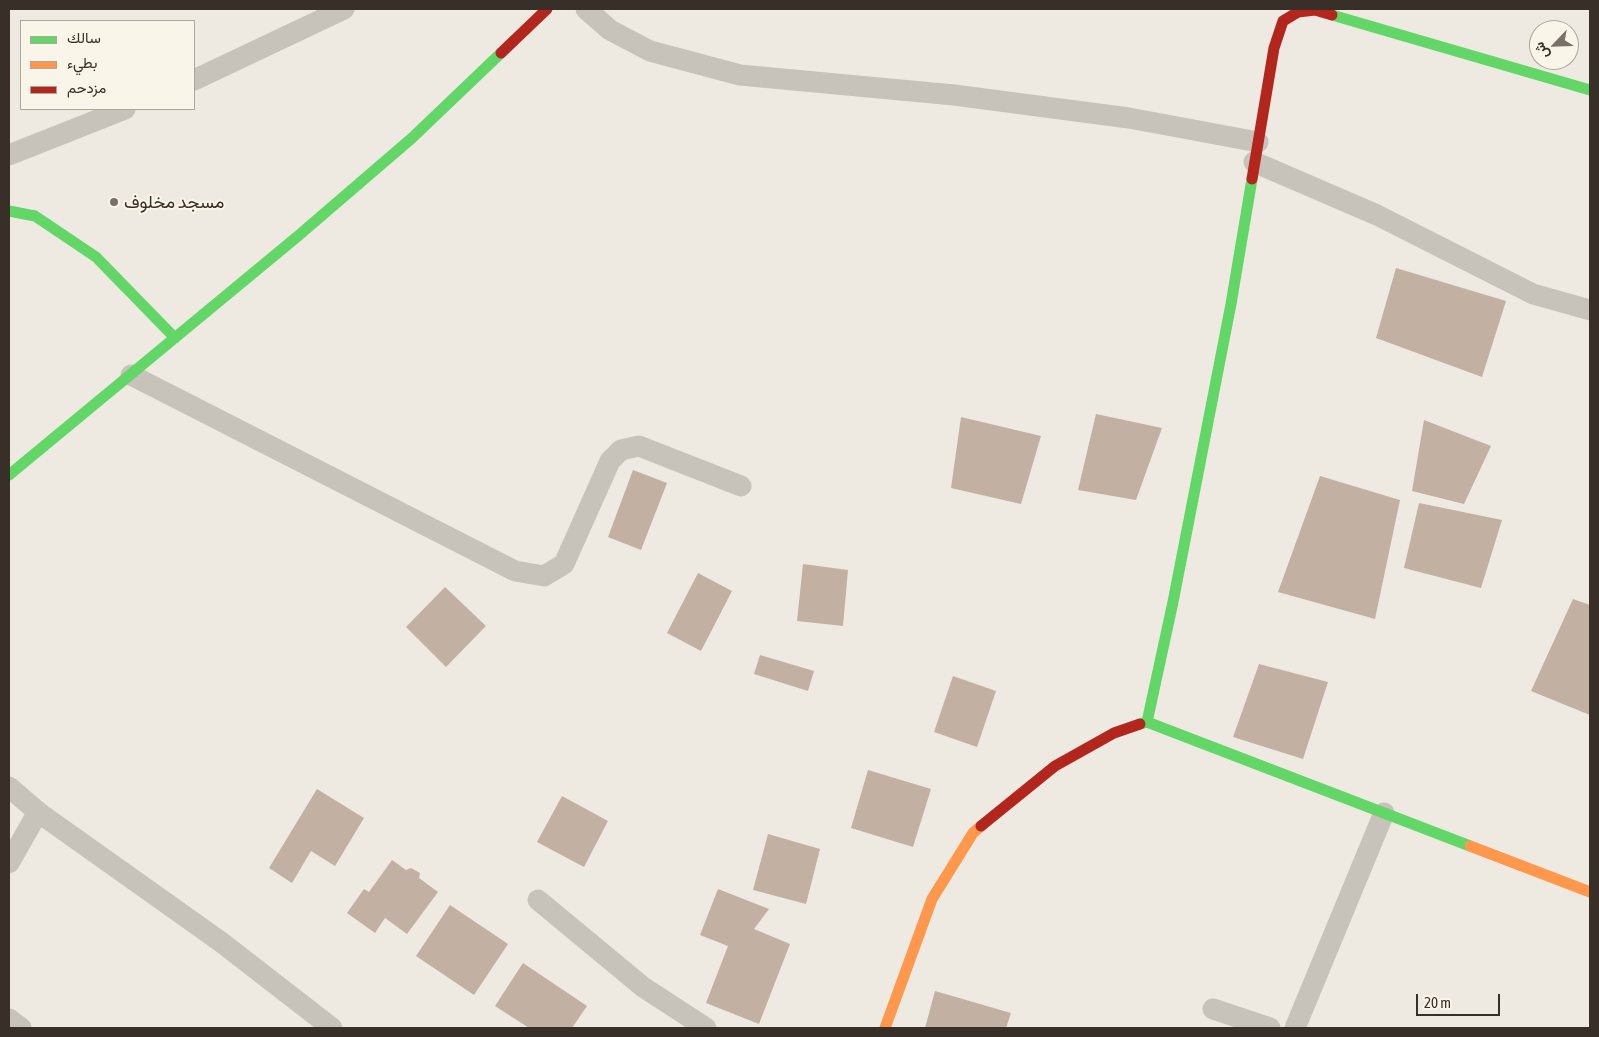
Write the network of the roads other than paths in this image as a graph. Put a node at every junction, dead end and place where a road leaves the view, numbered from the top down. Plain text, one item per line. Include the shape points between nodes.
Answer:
1 (344, 9) edge
2 (547, 9) edge
3 (586, 9) edge
4 (195, 80) edge
5 (1590, 90) edge
6 (122, 110) edge
7 (1256, 152) junction
8 (9, 155) edge
9 (9, 211) edge
10 (1590, 310) edge
11 (175, 338) junction
12 (130, 375) junction
13 (9, 475) edge
14 (741, 486) dead end
15 (1147, 722) junction
16 (9, 787) edge
17 (38, 812) junction
18 (1384, 813) junction
19 (9, 863) edge
20 (1590, 892) edge
21 (538, 900) dead end
22 (1213, 1009) dead end
23 (9, 1019) edge
24 (21, 1028) edge
25 (332, 1028) edge
26 (706, 1028) edge
27 (885, 1028) edge
28 (1270, 1028) edge
29 (1295, 1028) edge

1 - 4 street
2 - 11 street via 412,138
3 - 7 street via 610,30 650,51 740,76 954,95 1129,118
5 - 7 street via 1315,10 1298,12 1283,21 1274,48
6 - 8 street
7 - 10 street via 1533,294
7 - 15 street via 1231,304
9 - 11 street via 35,216 96,258
11 - 12 street
12 - 13 street
12 - 14 street via 514,571 544,576 564,564 610,461 621,450 639,446
15 - 18 street
15 - 27 street via 1114,733 1055,766 972,833 932,899
16 - 17 street
17 - 19 street
17 - 25 street via 221,942
18 - 20 street
18 - 29 street
21 - 26 street via 643,987
22 - 28 street
23 - 24 street

